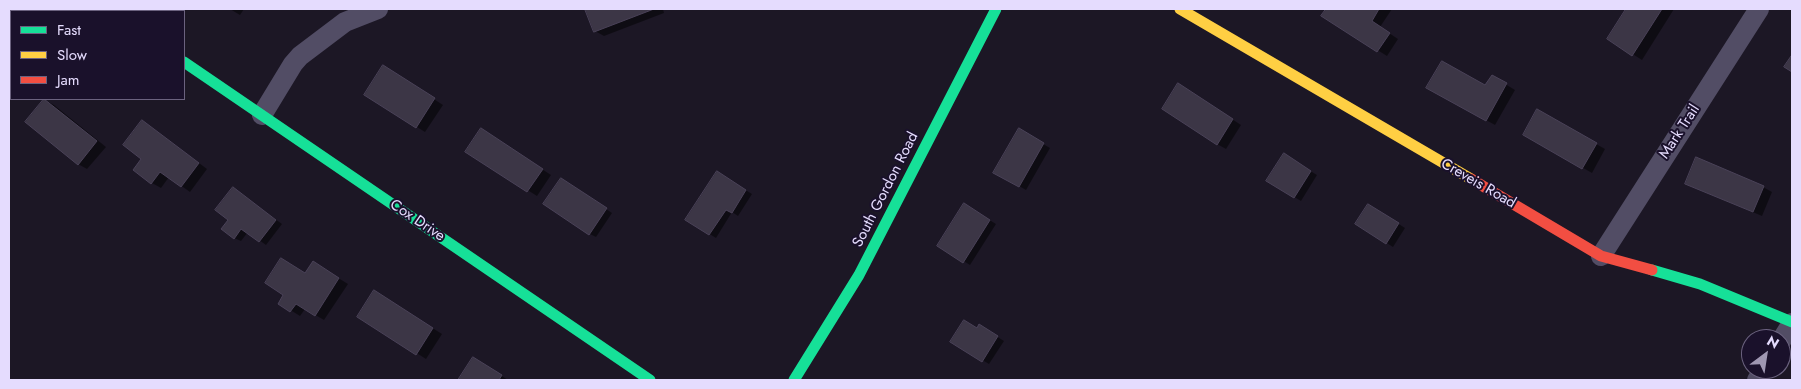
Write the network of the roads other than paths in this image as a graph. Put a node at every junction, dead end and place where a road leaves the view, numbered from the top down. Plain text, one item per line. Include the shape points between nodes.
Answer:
1 (378, 9) edge
2 (996, 9) edge
3 (1180, 9) edge
4 (1759, 9) edge
5 (185, 63) edge
6 (262, 115) junction
7 (1601, 256) junction
8 (1792, 323) edge
9 (650, 380) edge
10 (794, 380) edge

1 - 6 street via 345,22 300,56
2 - 10 street, South Gordon Road via 859,275
3 - 7 street, Creveis Road
4 - 7 street, Mark Trail
5 - 6 street, Cox Drive
6 - 9 street, Cox Drive
7 - 8 street, Creveis Road via 1700,284

